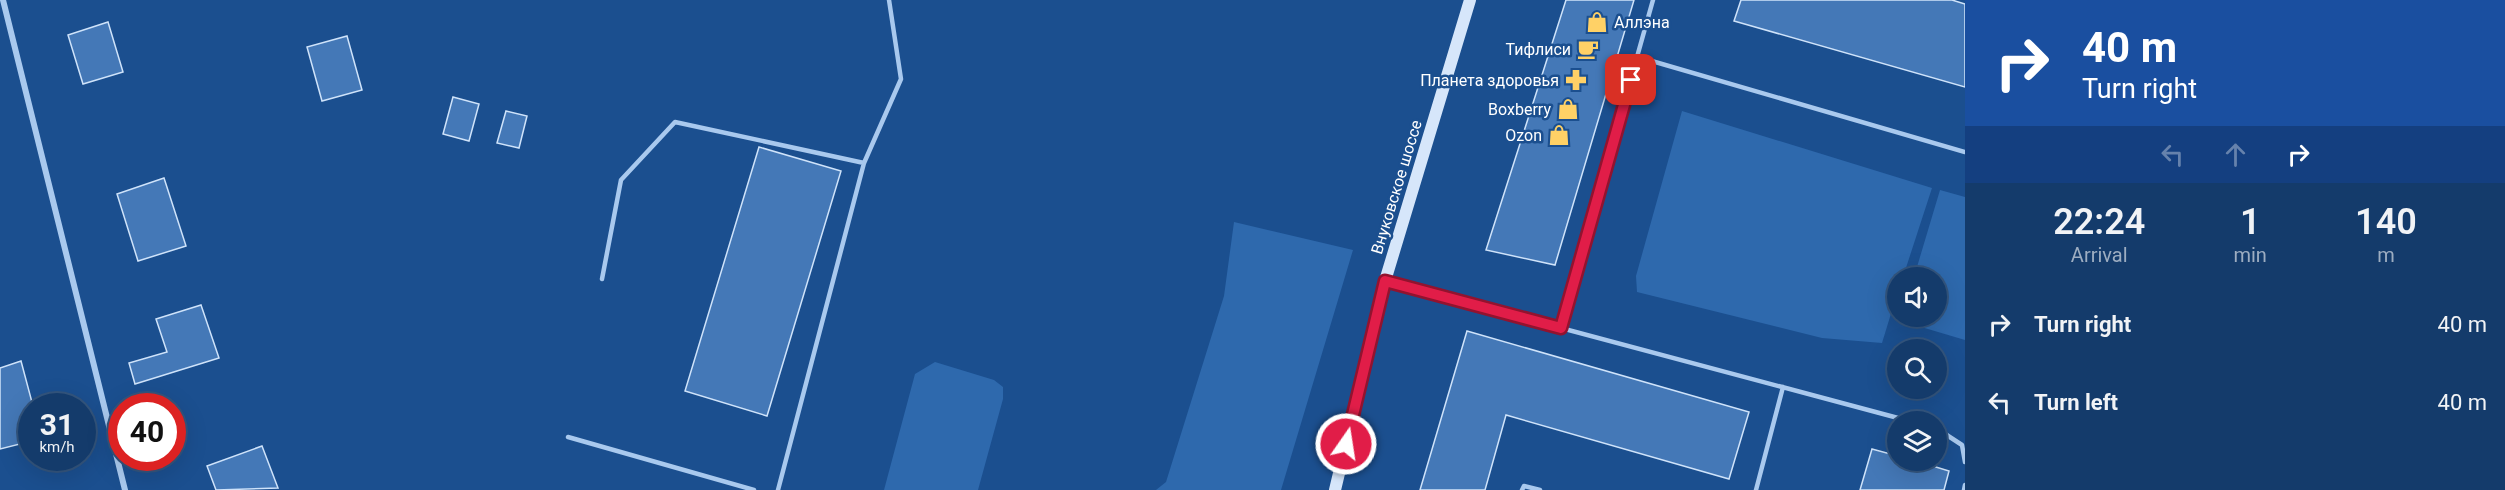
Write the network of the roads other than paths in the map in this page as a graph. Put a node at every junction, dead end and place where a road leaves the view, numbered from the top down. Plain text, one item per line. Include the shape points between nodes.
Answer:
1 (3, 0) edge
2 (889, 0) edge
3 (1470, 0) edge
4 (1653, 0) edge
5 (1638, 57) junction
6 (1965, 152) edge
7 (864, 163) junction
8 (602, 279) dead end
9 (1385, 281) junction
10 (1561, 328) junction
11 (1783, 387) junction
12 (1887, 415) edge
13 (1947, 435) edge
14 (568, 437) dead end
15 (1965, 462) edge
16 (1965, 484) edge
17 (125, 490) edge
18 (754, 490) edge
19 (778, 490) edge
20 (1335, 490) edge
21 (1522, 490) edge
22 (1540, 490) edge
23 (1756, 490) edge
24 (1964, 490) edge

1 - 17 street
2 - 7 lane via 901,78
3 - 9 street, Внуковское шоссе
4 - 5 lane
5 - 6 lane
5 - 10 lane
7 - 8 lane via 675,122 621,180
7 - 19 lane
9 - 10 lane
9 - 20 street, Внуковское шоссе
10 - 11 lane
11 - 12 lane
11 - 23 lane
13 - 15 lane via 1962,445
14 - 18 lane
16 - 24 lane
21 - 22 lane via 1524,486

